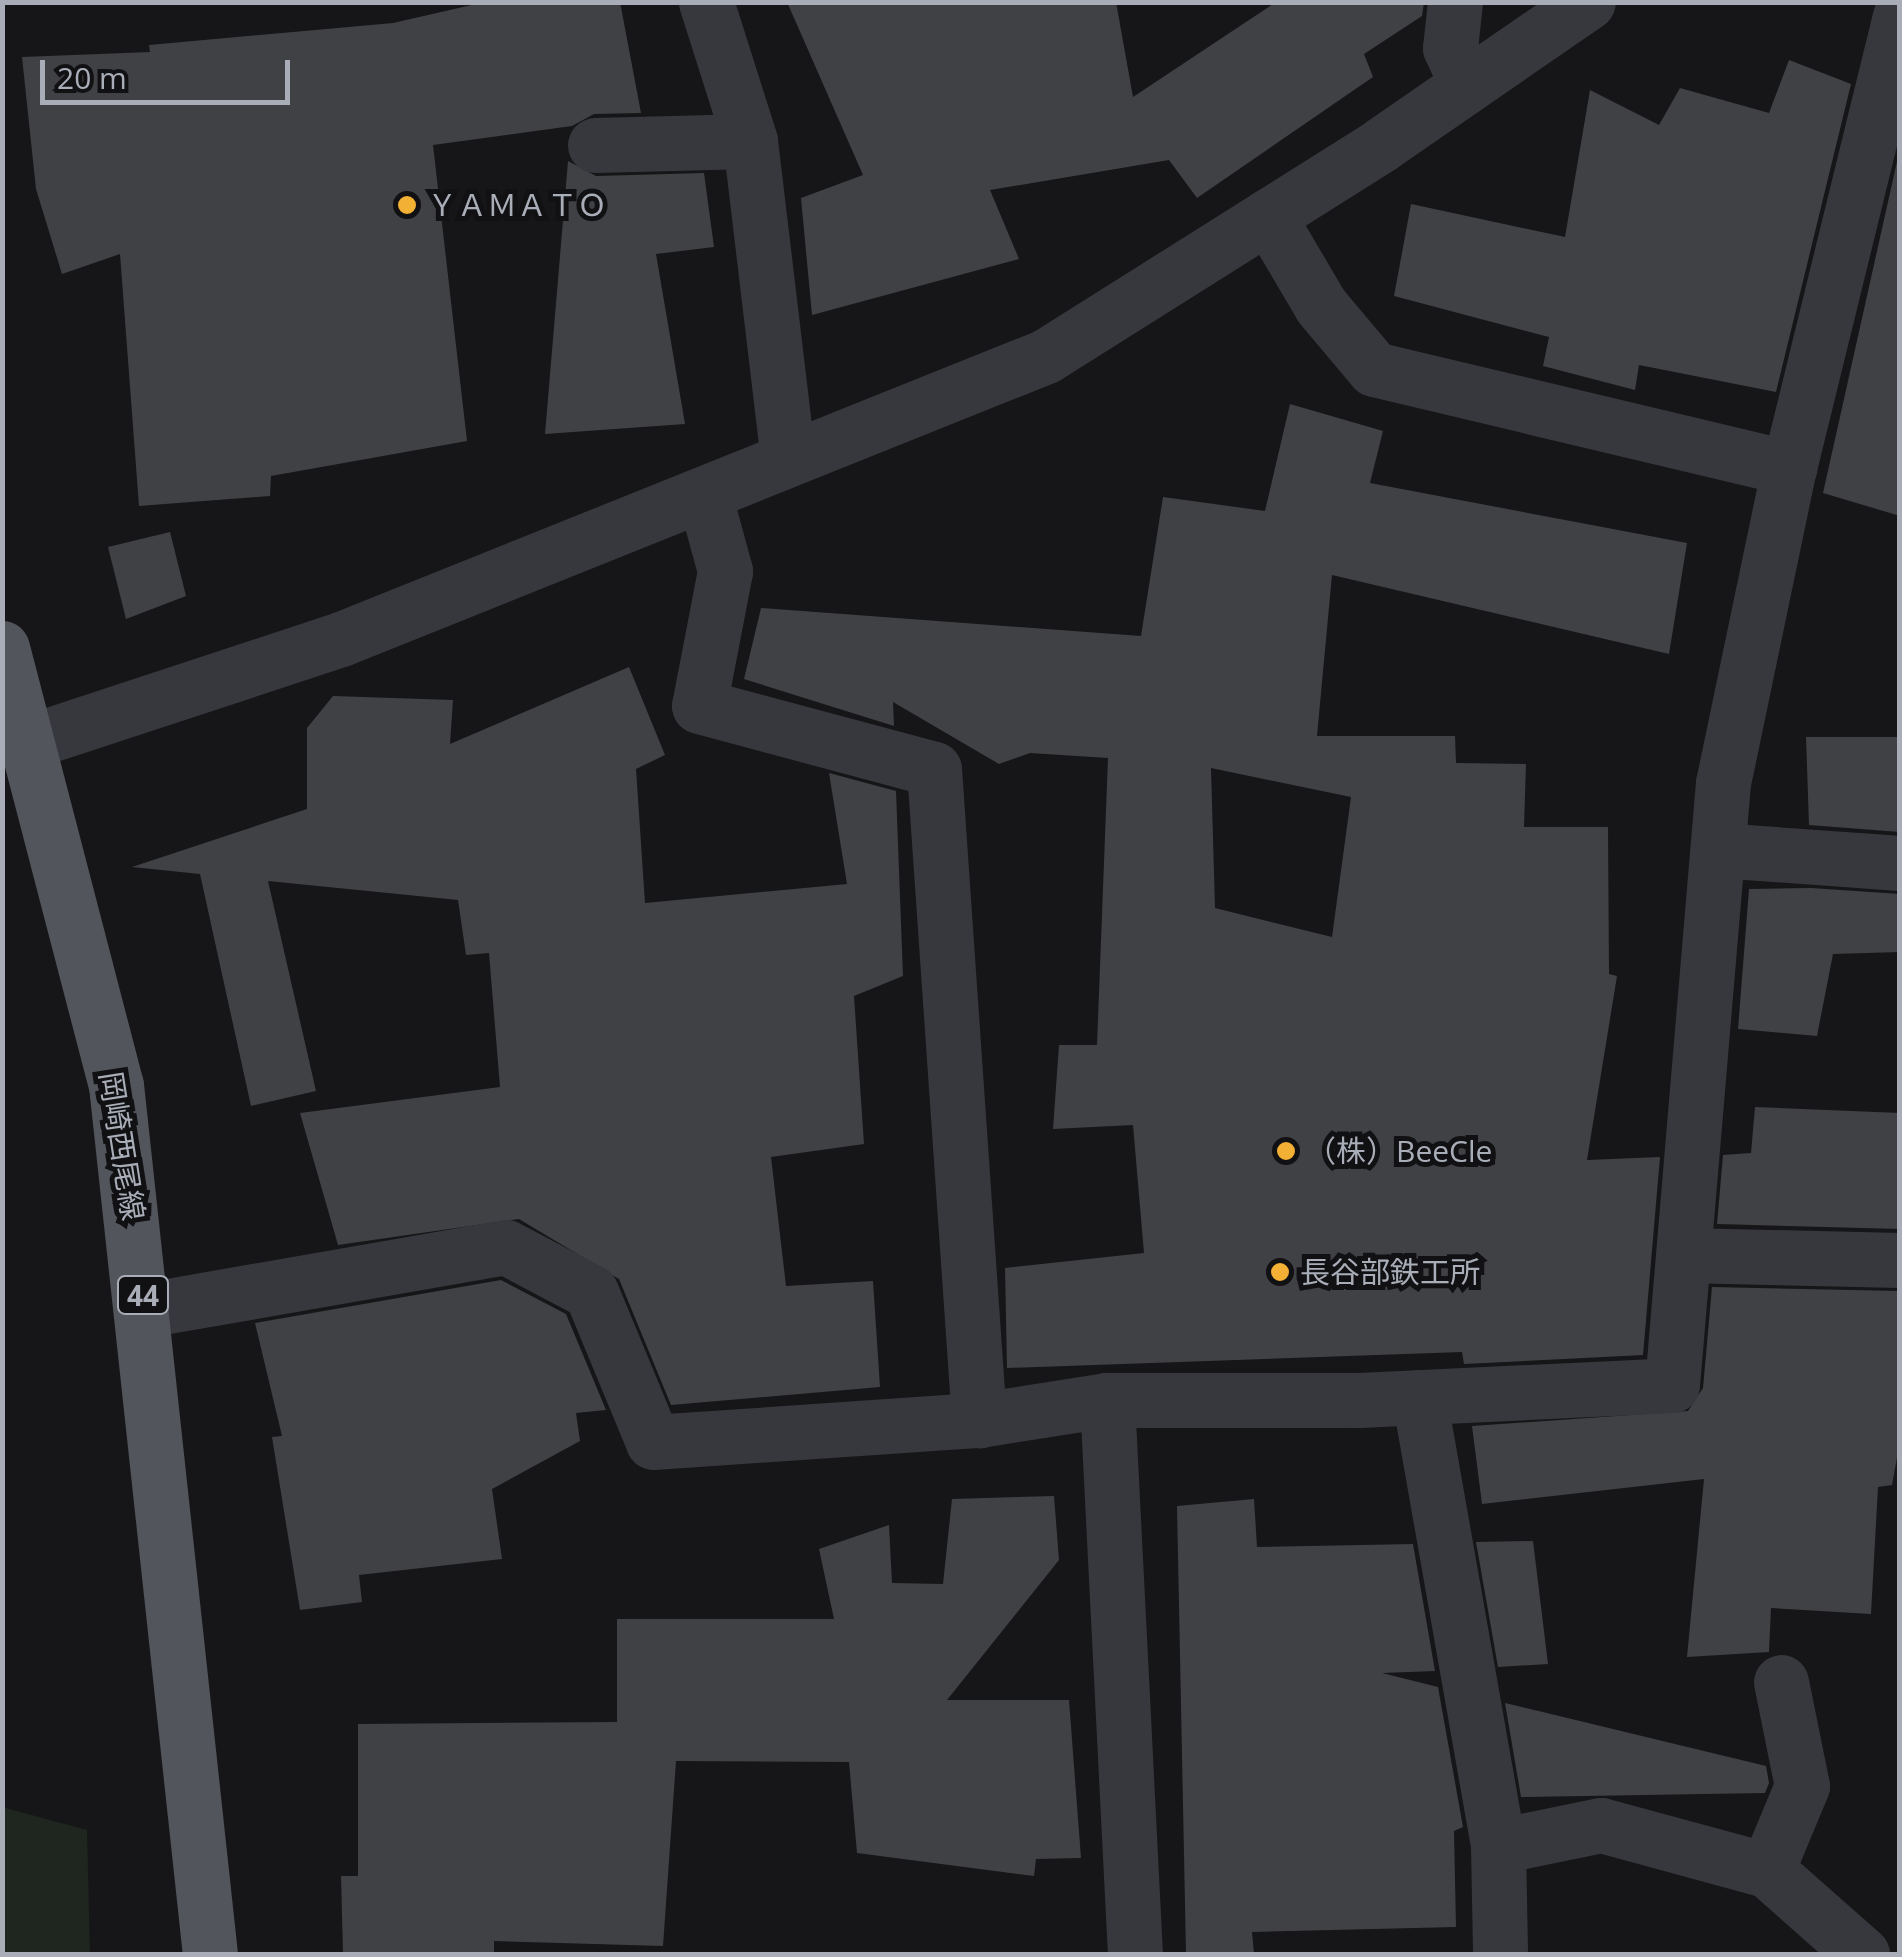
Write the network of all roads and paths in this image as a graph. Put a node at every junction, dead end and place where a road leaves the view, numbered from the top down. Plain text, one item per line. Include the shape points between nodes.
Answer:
1 (706, 2) edge
2 (1455, 2) edge
3 (1588, 2) edge
4 (1900, 15) edge
5 (1467, 84) junction
6 (750, 141) junction
7 (595, 145) dead end
8 (1268, 216) junction
9 (788, 458) junction
10 (1790, 468) junction
11 (704, 494) junction
12 (2, 648) edge
13 (14, 748) edge
14 (1718, 850) junction
15 (1900, 863) edge
16 (1684, 1255) junction
17 (1900, 1260) edge
18 (146, 1310) junction
19 (1418, 1397) junction
20 (1107, 1400) junction
21 (979, 1420) junction
22 (1781, 1682) dead end
23 (1498, 1846) junction
24 (1768, 1870) junction
25 (210, 1954) edge
26 (1134, 1954) edge
27 (1500, 1954) edge
28 (1862, 1954) edge

1 - 6 street
2 - 5 street via 1450,48
3 - 5 street
4 - 10 street
5 - 8 street
6 - 7 street
6 - 9 street
8 - 9 street via 1046,356
8 - 10 street via 1322,306 1374,368
9 - 11 street
10 - 14 street via 1724,783
11 - 13 street via 341,640
11 - 21 street via 726,571 699,706 934,769
12 - 13 main road, 岡崎西尾線 / 44
13 - 18 main road, 岡崎西尾線 / 44 via 116,1084
14 - 15 street
14 - 16 street
16 - 17 street
16 - 19 street via 1672,1385
18 - 21 street via 506,1247 591,1292 653,1442
18 - 25 main road, 岡崎西尾線 / 44
19 - 20 street
19 - 23 street
20 - 21 street
20 - 26 street
22 - 24 street via 1802,1786
23 - 24 street via 1602,1825
23 - 27 street
24 - 28 street

